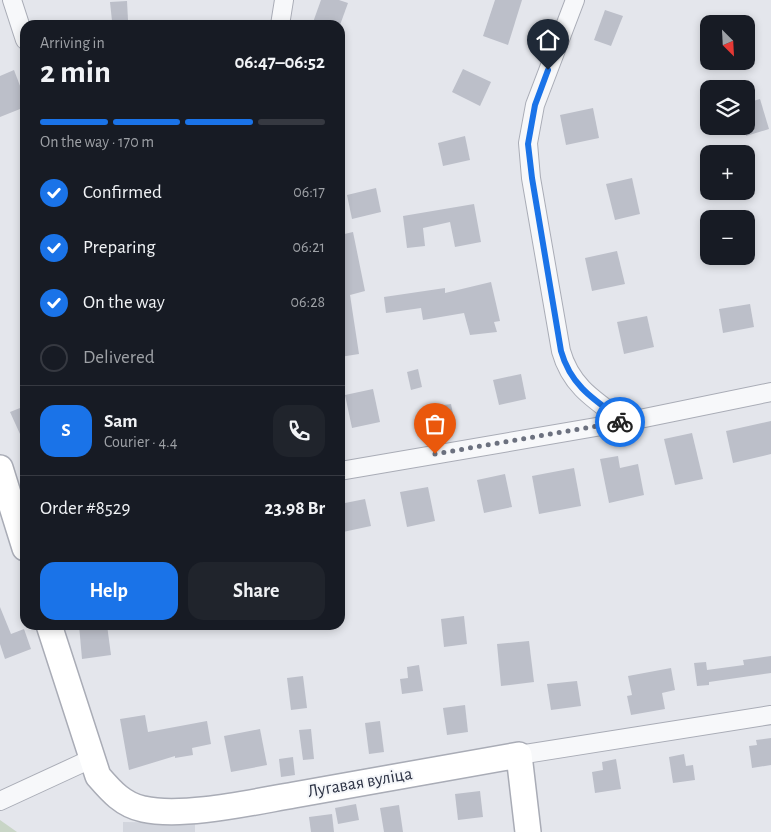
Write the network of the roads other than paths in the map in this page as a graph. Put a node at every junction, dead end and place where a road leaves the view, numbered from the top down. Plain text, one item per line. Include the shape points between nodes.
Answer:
1 (12, 0) edge
2 (284, 0) edge
3 (575, 0) edge
4 (281, 20) edge
5 (20, 25) edge
6 (771, 392) edge
7 (625, 422) junction
8 (0, 468) edge
9 (345, 470) edge
10 (20, 532) edge
11 (51, 630) edge
12 (771, 715) edge
13 (519, 755) junction
14 (91, 759) junction
15 (0, 800) edge
16 (528, 832) edge

1 - 5 street
2 - 4 street
3 - 7 street via 535,105 528,144 532,178 566,368 584,392
6 - 7 street
7 - 9 street
8 - 10 street
11 - 14 street, Лугавая вуліца
12 - 13 street, Лугавая вуліца
13 - 14 street, Лугавая вуліца via 259,801 167,811 128,804 98,776
13 - 16 street
14 - 15 street

